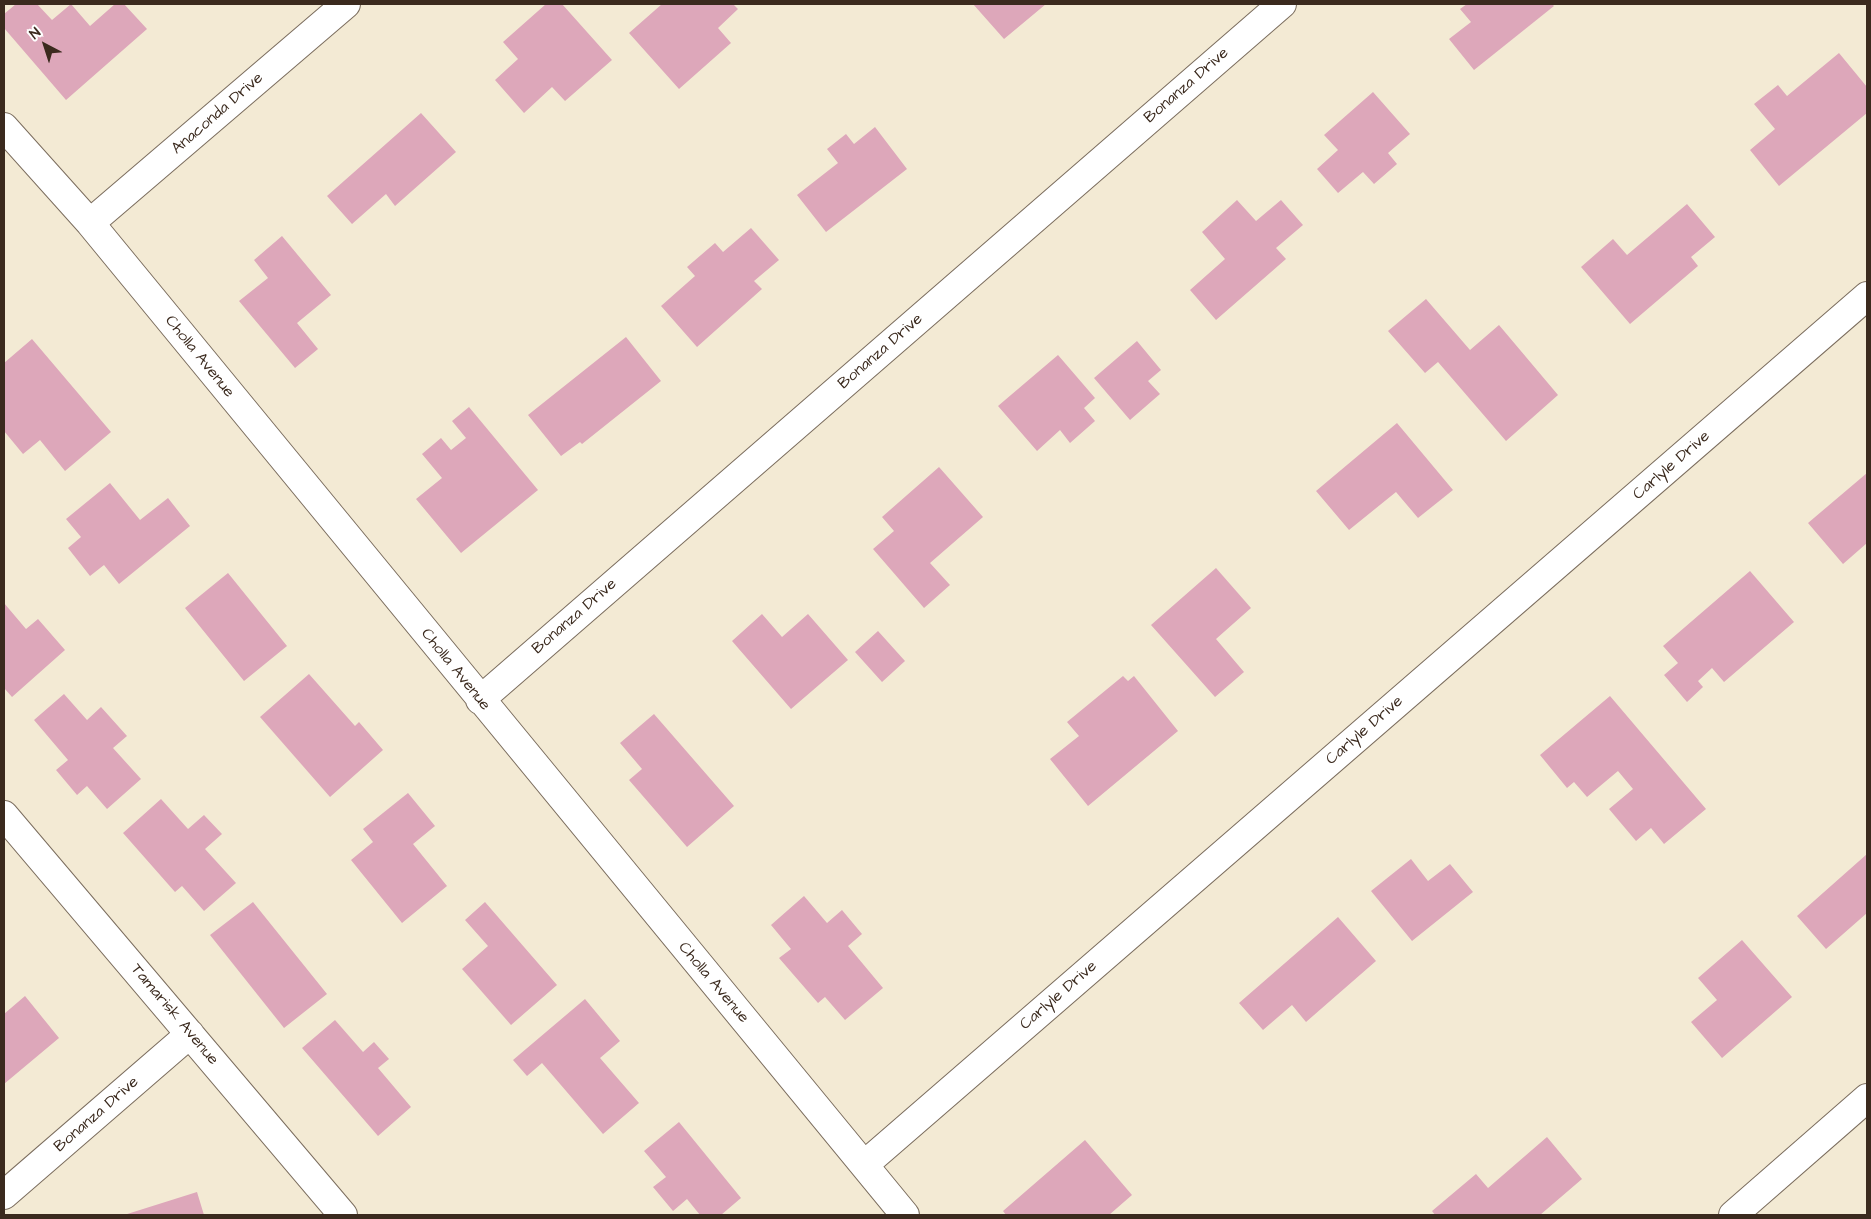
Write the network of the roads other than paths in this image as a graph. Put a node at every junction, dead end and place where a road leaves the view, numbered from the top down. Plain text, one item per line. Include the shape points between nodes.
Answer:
1 (346, 4) edge
2 (1282, 4) edge
3 (4, 126) edge
4 (90, 223) junction
5 (1867, 296) edge
6 (480, 700) junction
7 (4, 815) edge
8 (190, 1034) junction
9 (1867, 1098) edge
10 (864, 1165) junction
11 (4, 1195) edge
12 (344, 1215) edge
13 (905, 1215) edge
14 (1733, 1215) edge

1 - 4 street, Anaconda Drive
2 - 6 street, Bonanza Drive
3 - 4 street, Cholla Avenue
4 - 6 street, Cholla Avenue
5 - 10 street, Carlyle Drive
6 - 10 street, Cholla Avenue
7 - 8 street, Tamarisk Avenue
8 - 11 street, Bonanza Drive
8 - 12 street, Tamarisk Avenue
9 - 14 street
10 - 13 street, Cholla Avenue

